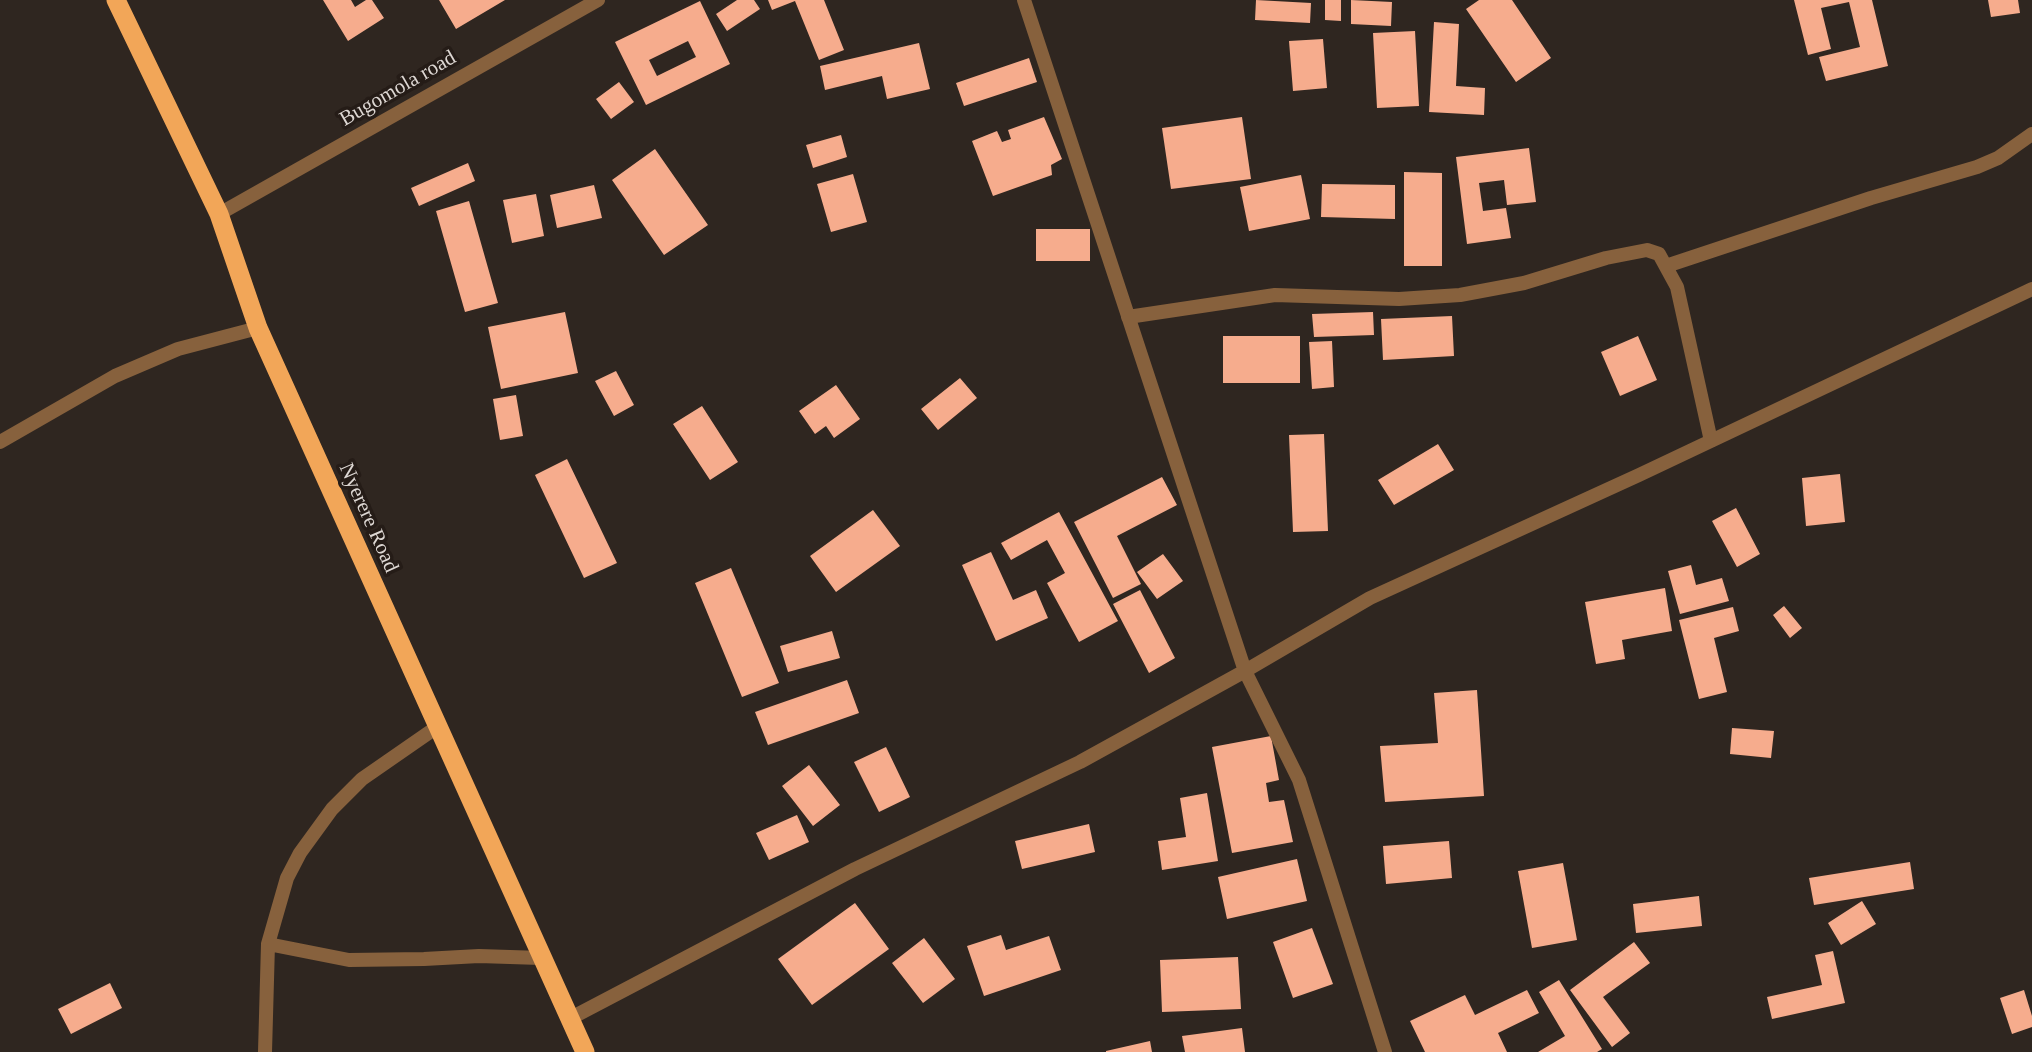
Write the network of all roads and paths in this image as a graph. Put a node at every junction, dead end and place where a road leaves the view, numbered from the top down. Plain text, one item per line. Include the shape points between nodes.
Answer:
1 (116, 0) edge
2 (598, 0) edge
3 (1024, 0) edge
4 (2032, 134) edge
5 (219, 214) junction
6 (1666, 266) junction
7 (2032, 289) edge
8 (1128, 317) junction
9 (258, 328) junction
10 (1710, 441) junction
11 (0, 442) edge
12 (1245, 671) junction
13 (437, 727) junction
14 (268, 944) junction
15 (541, 958) junction
16 (569, 1019) junction
17 (265, 1052) edge
18 (585, 1052) edge
19 (1385, 1052) edge

1 - 5 highway, Nyerere Road
2 - 5 street, Bugomola road
3 - 8 street
4 - 6 street via 1977,167
5 - 9 highway, Nyerere Road
6 - 8 street via 1659,254 1647,250 1460,295 1399,299 1275,295
6 - 10 street via 1677,287
7 - 10 street
8 - 12 street
9 - 11 street via 178,349 115,376
9 - 13 highway, Nyerere Road
10 - 12 street via 1370,598
12 - 16 street via 1080,762 855,869
12 - 19 street via 1299,780
13 - 14 street via 362,779 332,808 287,878
13 - 15 highway, Nyerere Road
14 - 15 street via 349,960
14 - 17 street
15 - 16 highway, Nyerere Road
16 - 18 highway, Nyerere Road

